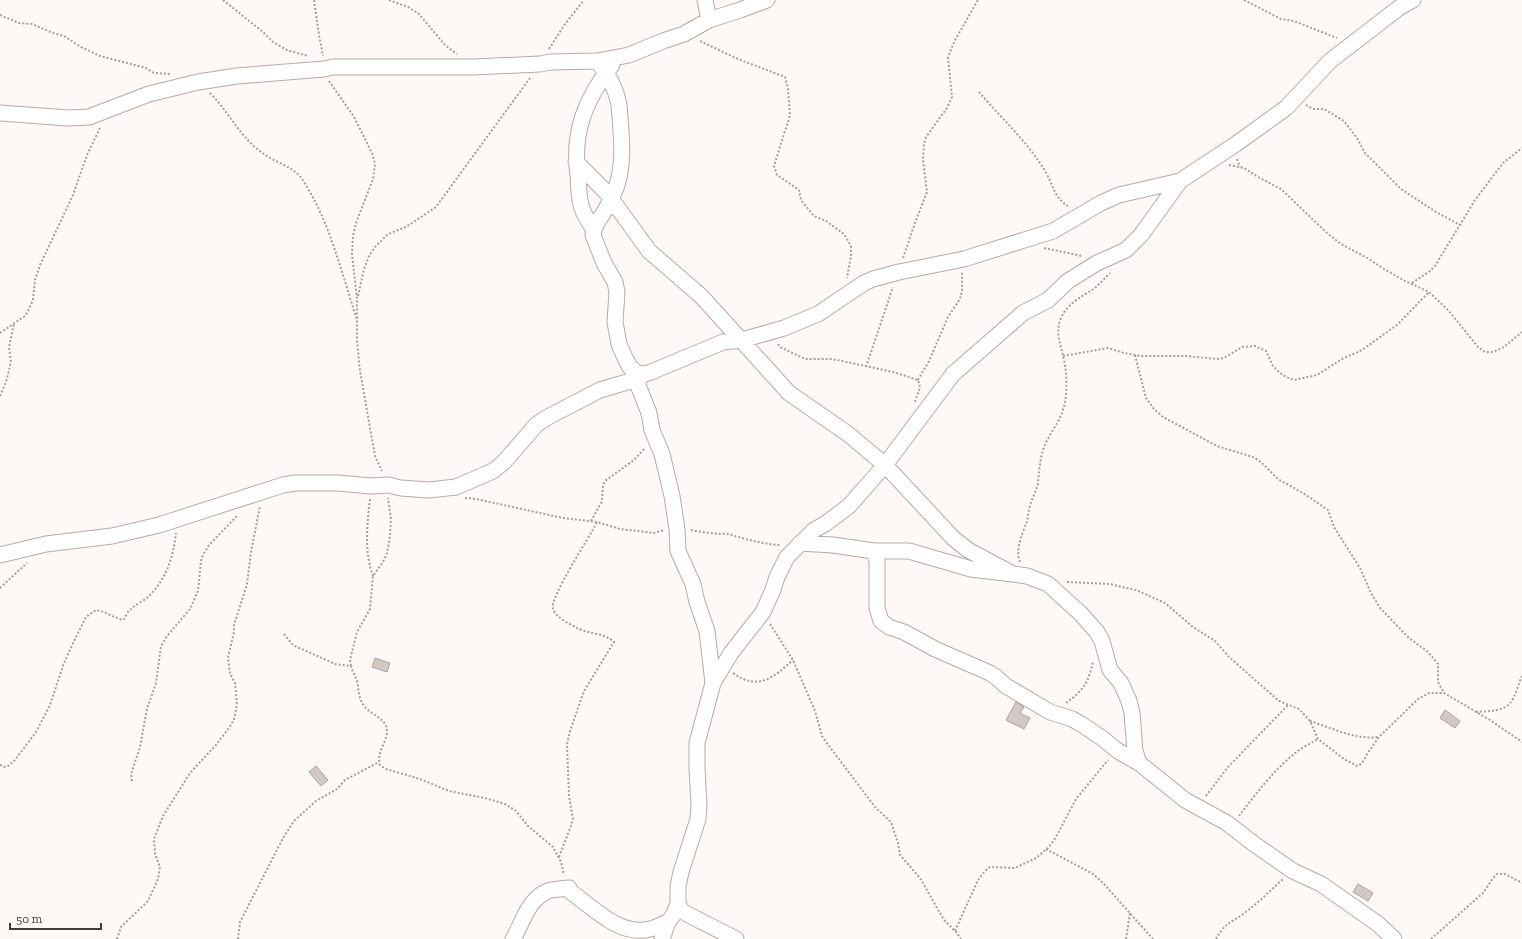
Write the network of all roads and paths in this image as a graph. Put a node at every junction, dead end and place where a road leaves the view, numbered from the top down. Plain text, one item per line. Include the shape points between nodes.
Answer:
1 (224, 0) edge
2 (314, 0) edge
3 (389, 0) edge
4 (584, 0) edge
5 (705, 0) edge
6 (767, 0) edge
7 (978, 0) edge
8 (1244, 0) edge
9 (1413, 0) edge
10 (0, 15) edge
11 (709, 20) junction
12 (684, 34) junction
13 (1354, 42) junction
14 (312, 58) dead end
15 (540, 64) junction
16 (474, 67) junction
17 (602, 67) junction
18 (324, 70) junction
19 (175, 75) dead end
20 (198, 82) junction
21 (979, 92) dead end
22 (1295, 98) junction
23 (0, 113) edge
24 (100, 127) dead end
25 (1522, 148) edge
26 (576, 162) junction
27 (1227, 165) dead end
28 (1180, 181) junction
29 (611, 198) junction
30 (1084, 213) junction
31 (1460, 225) junction
32 (594, 230) junction
33 (1037, 247) dead end
34 (964, 259) junction
35 (1097, 263) junction
36 (1111, 271) dead end
37 (899, 272) junction
38 (1411, 284) junction
39 (1429, 292) junction
40 (357, 299) junction
41 (840, 300) junction
42 (358, 323) junction
43 (14, 324) junction
44 (784, 328) junction
45 (1522, 332) edge
46 (0, 333) edge
47 (742, 340) junction
48 (1135, 355) junction
49 (1064, 356) junction
50 (866, 367) junction
51 (637, 373) junction
52 (918, 380) junction
53 (0, 396) edge
54 (914, 405) dead end
55 (653, 431) junction
56 (886, 465) junction
57 (388, 485) junction
58 (372, 486) junction
59 (263, 491) junction
60 (460, 499) dead end
61 (241, 511) dead end
62 (178, 518) junction
63 (591, 521) junction
64 (597, 522) junction
65 (677, 528) junction
66 (46, 544) junction
67 (799, 544) junction
68 (874, 551) junction
69 (0, 555) edge
70 (1020, 575) junction
71 (373, 576) junction
72 (1048, 584) junction
73 (0, 588) edge
74 (763, 612) junction
75 (284, 634) dead end
76 (1092, 655) dead end
77 (793, 660) junction
78 (723, 665) junction
79 (351, 666) junction
80 (1522, 676) edge
81 (713, 683) junction
82 (1444, 694) junction
83 (1289, 704) junction
84 (1050, 712) junction
85 (1475, 712) junction
86 (1310, 721) junction
87 (1379, 737) junction
88 (1318, 740) junction
89 (1522, 742) edge
90 (1118, 750) junction
91 (379, 762) junction
92 (1139, 763) junction
93 (0, 765) edge
94 (132, 782) dead end
95 (1201, 809) junction
96 (1231, 826) junction
97 (1046, 849) junction
98 (558, 857) junction
99 (1293, 871) junction
100 (1522, 883) edge
101 (569, 888) junction
102 (678, 904) junction
103 (1130, 912) junction
104 (668, 922) junction
105 (955, 931) junction
106 (117, 939) edge
107 (238, 939) edge
108 (513, 939) edge
109 (662, 939) edge
110 (736, 939) edge
111 (961, 939) edge
112 (1126, 939) edge
113 (1153, 939) edge
114 (1216, 939) edge
115 (1394, 939) edge
116 (1431, 939) edge

1 - 14 path via 273,42 287,50
2 - 18 path
3 - 16 path via 420,14 445,45
4 - 15 path via 565,24
5 - 11 street
6 - 11 street
7 - 37 path via 948,57 952,97 926,137 923,160 927,192
8 - 13 path via 1281,18
9 - 13 street
10 - 19 path via 64,36 100,56 146,68 154,73
11 - 12 street
12 - 17 street
12 - 41 path via 785,77 790,115 774,166 777,175 799,190 801,200 814,216 844,234 851,246 849,270
13 - 22 street via 1330,61
15 - 16 street
15 - 17 street via 551,62
15 - 40 path via 436,207 406,227 388,234 375,247 364,269
16 - 18 street via 333,67
17 - 26 street via 576,140
17 - 29 street via 618,96 619,105 622,166
18 - 20 street via 237,76
18 - 40 path via 331,86 354,117 375,164 373,179 353,236 352,254
20 - 23 street via 149,94 90,117
20 - 42 path via 217,100 249,142 301,177 328,232
21 - 30 path via 1020,137 1045,171 1057,198 1069,207
22 - 28 street via 1286,108
22 - 31 path via 1309,107 1324,109 1344,121 1365,153 1401,190
24 - 43 path via 40,265 28,311
25 - 31 path via 1503,163
26 - 29 street
26 - 32 street via 583,211
27 - 38 path via 1244,168 1282,189 1341,244
28 - 30 street via 1119,195
28 - 35 street via 1157,214 1126,250
29 - 32 street
29 - 47 street via 649,251 701,296
30 - 34 street via 1053,231
31 - 38 path via 1435,266
32 - 51 street via 595,241 615,282 615,322 619,344 625,358
33 - 35 path via 1073,254
34 - 37 street
34 - 52 path via 960,299 948,317
35 - 56 street via 1068,281 1048,300 1024,313 953,374
36 - 49 path via 1093,290 1075,301 1062,316 1057,333
37 - 41 street via 864,283
37 - 50 path
38 - 39 path
39 - 45 path via 1485,352 1493,352 1504,347
39 - 48 path via 1397,325 1362,350 1307,378 1294,380 1286,377 1273,366 1266,351 1255,346 1242,347 1217,360 1186,356
40 - 42 path
41 - 44 street via 818,314
42 - 57 path via 357,340 369,426 375,456
43 - 46 path
43 - 53 path via 9,347 11,362
44 - 47 street
44 - 50 path via 778,344 784,350 805,359 830,359
47 - 51 street via 723,342 666,367
47 - 56 street via 790,393
48 - 49 path via 1099,348
48 - 82 path via 1146,398 1163,417 1217,446 1253,457 1278,479 1328,510 1334,527 1360,568 1380,608 1438,664 1438,682
49 - 70 path via 1064,409 1044,447 1038,483 1030,503 1020,545
50 - 52 path
51 - 55 street
51 - 57 street via 546,418 536,425 504,462 478,479 456,487 429,490
52 - 54 path via 920,388
55 - 63 path via 646,447 634,460 605,481 602,501
55 - 65 street via 662,454
56 - 67 street via 849,506 814,530
56 - 70 street via 953,538 968,550
57 - 58 street
57 - 71 path via 390,536 385,558
58 - 59 street via 295,483
58 - 71 path via 366,542
59 - 62 street
59 - 106 path via 247,584 234,625 228,657 230,674 235,683 237,705 234,719 216,745 190,773 163,816 154,839 155,854 160,867 158,879 148,901 121,927
60 - 63 path via 471,498 563,518
61 - 94 path via 203,554 198,591 190,609 161,646 156,683 146,709 140,747 131,774
62 - 66 street via 112,536
62 - 93 path via 171,562 164,578 148,597 131,608 124,619 101,610 96,610 86,617 64,662 50,705 36,732 15,760 8,766
63 - 64 path
64 - 65 path via 620,529 644,532
64 - 98 path via 563,580 553,607 560,617 578,628 605,636 614,642 584,691 570,731 567,744 569,796 573,819
65 - 67 path via 726,534 766,544
65 - 81 street via 678,551 693,584 696,602 707,631
66 - 69 street
66 - 73 path
67 - 68 street via 833,545
67 - 74 street via 787,557
68 - 70 street via 909,551 971,569
68 - 84 street via 877,561 877,608 881,621 934,649 990,673 1006,686
70 - 72 street
71 - 79 path via 370,609 357,632 350,660
72 - 83 path via 1110,584 1136,590 1165,603 1215,641 1229,657 1279,701
72 - 92 street via 1081,614 1102,641 1110,670 1121,683 1129,701 1135,751
74 - 77 path
74 - 78 street
75 - 79 path via 295,646 335,664
76 - 84 path via 1091,672 1086,684 1074,698
77 - 78 path via 763,681 748,682
77 - 105 path via 815,711 822,736 874,807 891,822 900,855 920,878 944,920
78 - 81 street
79 - 91 path via 361,701 386,726 387,734 378,756
80 - 85 path via 1507,706 1498,710
81 - 102 street via 697,743 698,819 678,886
82 - 85 path
82 - 87 path via 1429,693 1418,699
83 - 86 path via 1299,709
83 - 95 path via 1228,767 1205,797
84 - 90 street via 1081,724
85 - 89 path
86 - 87 path via 1356,737
86 - 88 path
87 - 88 path via 1357,766
88 - 96 path via 1304,746 1285,762
90 - 92 street
90 - 97 path via 1098,770 1076,799 1056,837
91 - 98 path via 386,769 438,787 505,804 549,842
91 - 107 path via 345,780 337,789 316,801 294,821 240,922
92 - 95 street via 1185,800
95 - 96 street
96 - 99 street
97 - 103 path via 1093,874
97 - 105 path via 1036,858 1015,868 990,867 985,871 978,880
98 - 101 path
99 - 114 path via 1242,915 1228,923
99 - 115 street via 1321,884 1378,924
100 - 116 path via 1505,874 1497,874 1483,893
101 - 104 street via 600,914 633,930 651,929
101 - 108 street via 553,890 539,896 529,908
102 - 104 street
102 - 110 street via 682,911
103 - 112 path
103 - 113 path
104 - 109 street
105 - 111 path

